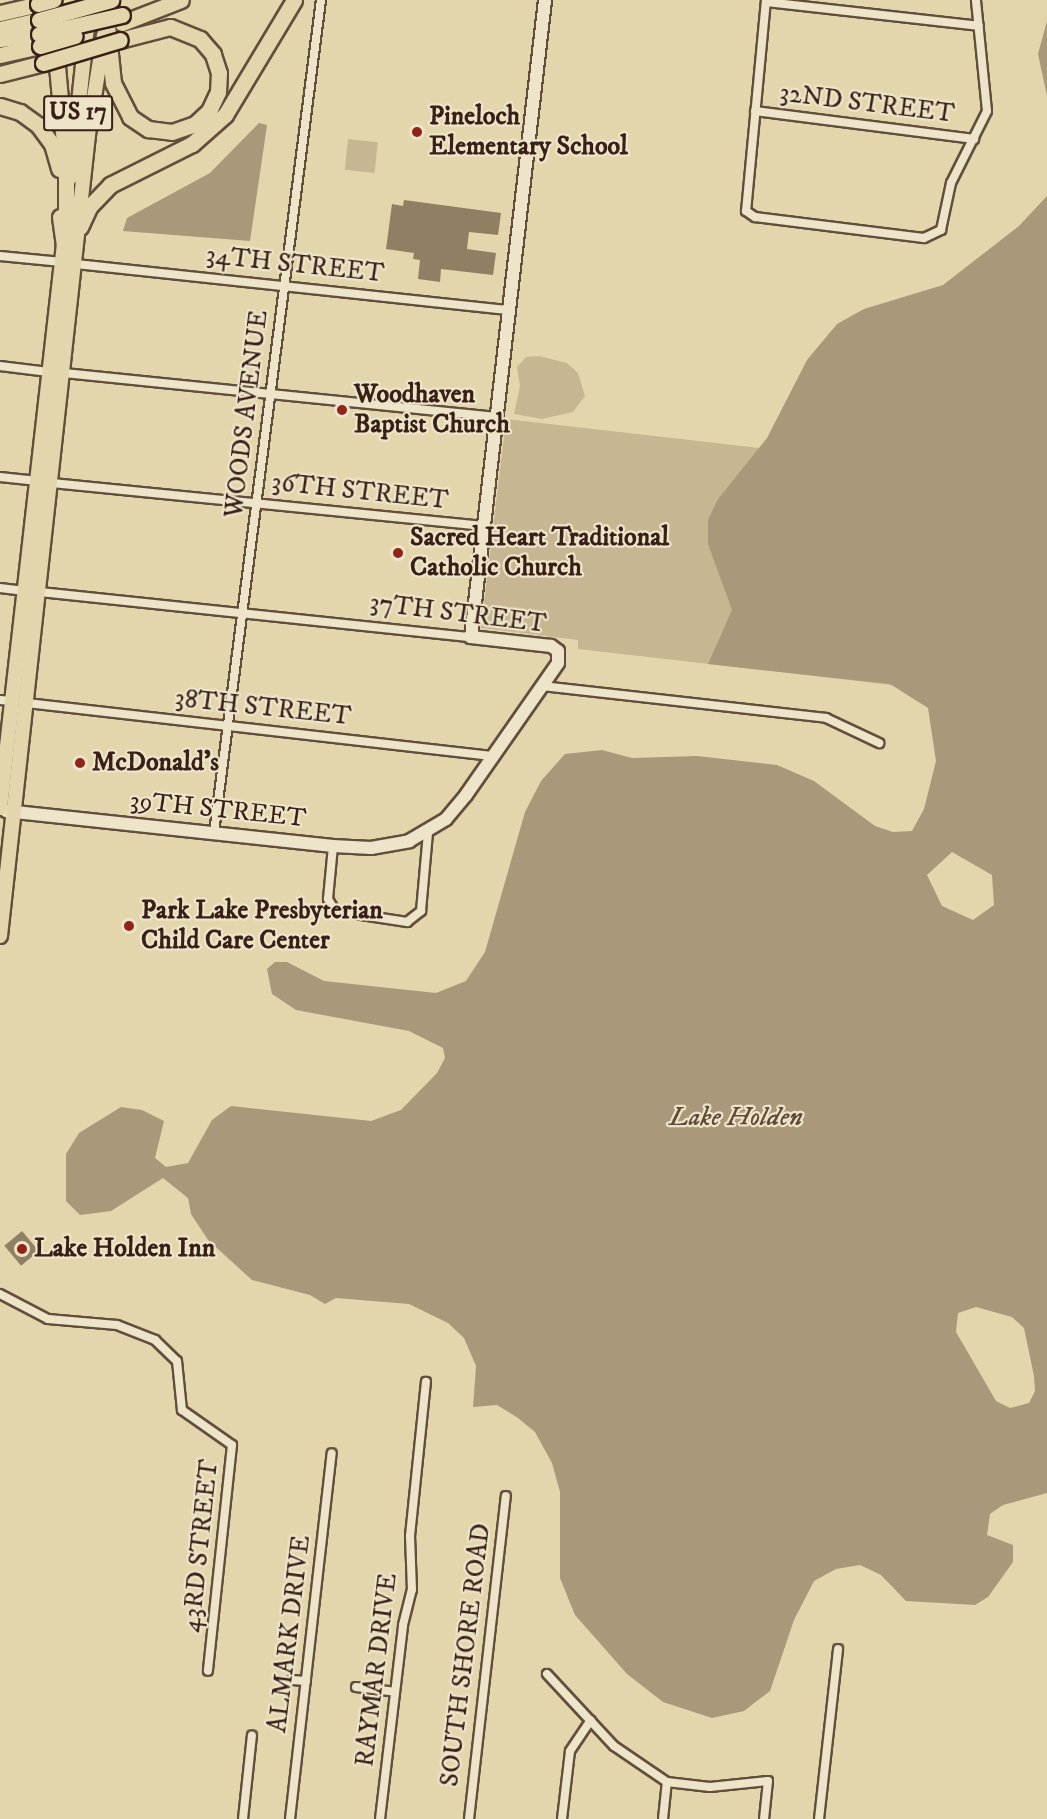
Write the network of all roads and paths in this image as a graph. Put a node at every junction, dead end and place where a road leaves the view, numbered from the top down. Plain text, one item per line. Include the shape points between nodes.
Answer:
1 (90, 0) edge
2 (172, 0) edge
3 (181, 0) edge
4 (294, 0) edge
5 (321, 0) edge
6 (545, 0) edge
7 (976, 0) edge
8 (47, 1) edge
9 (766, 1) edge
10 (108, 5) edge
11 (0, 13) edge
12 (122, 19) junction
13 (979, 26) junction
14 (0, 29) edge
15 (39, 33) junction
16 (0, 39) edge
17 (0, 55) edge
18 (0, 74) edge
19 (0, 106) edge
20 (755, 111) junction
21 (974, 139) junction
22 (73, 227) junction
23 (64, 246) junction
24 (0, 256) edge
25 (69, 263) junction
26 (284, 284) junction
27 (508, 310) junction
28 (0, 366) edge
29 (49, 372) junction
30 (64, 373) junction
31 (270, 393) junction
32 (497, 417) junction
33 (54, 463) junction
34 (0, 477) edge
35 (38, 481) junction
36 (52, 483) junction
37 (257, 503) junction
38 (484, 526) junction
39 (0, 588) edge
40 (25, 591) junction
41 (40, 592) junction
42 (244, 611) junction
43 (471, 637) junction
44 (542, 686) junction
45 (13, 701) edge
46 (229, 726) junction
47 (879, 743) dead end
48 (494, 756) junction
49 (0, 809) edge
50 (15, 812) junction
51 (214, 832) junction
52 (428, 832) junction
53 (333, 846) junction
54 (0, 936) edge
55 (0, 1294) edge
56 (426, 1382) dead end
57 (332, 1453) dead end
58 (506, 1496) dead end
59 (838, 1648) dead end
60 (208, 1671) dead end
61 (547, 1674) dead end
62 (292, 1680) dead end
63 (306, 1681) junction
64 (356, 1687) dead end
65 (394, 1692) junction
66 (591, 1720) junction
67 (252, 1735) dead end
68 (667, 1782) junction
69 (243, 1819) edge
70 (290, 1819) edge
71 (380, 1819) edge
72 (469, 1819) edge
73 (562, 1819) edge
74 (663, 1819) edge
75 (764, 1819) edge
76 (819, 1819) edge

1 - 22 main road, US 17
2 - 12 highway
3 - 12 highway
4 - 22 highway via 225,115 192,144 110,185
5 - 26 street, WOODS AVENUE
6 - 27 street
7 - 13 street
8 - 11 highway
8 - 22 highway
9 - 13 street
9 - 20 street
10 - 15 highway, bridge
10 - 18 highway, bridge via 113,83 133,120 152,130 172,132 191,126 209,111 219,89 219,69 200,39 170,27 120,40 43,63
10 - 22 main road, US 17
12 - 15 highway, bridge
13 - 21 street via 989,96 982,127
14 - 15 highway
15 - 16 highway
15 - 17 highway
19 - 23 highway via 32,119 54,148 61,178
20 - 21 street, 32ND STREET
20 - 21 street via 744,202 755,217 924,238 941,230 951,183
22 - 23 main road, US 17
22 - 25 main road, US 17
23 - 25 main road, US 17
24 - 25 street, 34TH STREET
25 - 26 street, 34TH STREET
25 - 29 main road, US 17
25 - 30 main road, US 17
26 - 27 street, 34TH STREET
26 - 31 street, WOODS AVENUE
27 - 32 street
28 - 29 street
29 - 33 main road via 54,395 50,444
29 - 35 main road, US 17
30 - 31 street
30 - 33 main road, US 17
31 - 32 street
31 - 37 street, WOODS AVENUE
32 - 38 street
33 - 36 main road, US 17
34 - 35 street
35 - 40 main road, US 17
36 - 37 street, 36TH STREET
36 - 41 main road, US 17
37 - 38 street, 36TH STREET
37 - 42 street, WOODS AVENUE
38 - 43 street
39 - 40 street
40 - 45 main road, US 17
41 - 42 street, 37TH STREET
41 - 45 main road, US 17
42 - 43 street, 37TH STREET
42 - 46 street, WOODS AVENUE
43 - 44 street, 37TH STREET via 555,648 559,659
44 - 47 street via 826,718
44 - 48 street
45 - 46 street, 38TH STREET
45 - 49 main road, US 17
45 - 50 main road, US 17
46 - 48 street, 38TH STREET
46 - 51 street, WOODS AVENUE
48 - 52 street via 446,819
49 - 50 street, 39TH STREET
50 - 51 street, 39TH STREET
50 - 54 main road, US 17
51 - 53 street, 39TH STREET
52 - 53 street, 39TH STREET via 388,846
52 - 53 street via 421,911 407,922 334,911 328,899
55 - 60 street, 43RD STREET via 48,1319 117,1325 155,1340 177,1361 182,1410 232,1445
56 - 65 street, RAYMAR DRIVE via 410,1536 412,1590
57 - 63 street, ALMARK DRIVE
58 - 72 street, SOUTH SHORE ROAD
59 - 76 street
61 - 66 street
62 - 63 street
63 - 70 street, ALMARK DRIVE
64 - 65 street
65 - 71 street, RAYMAR DRIVE
66 - 68 street via 614,1746
66 - 73 street via 570,1751
67 - 69 street
68 - 74 street
68 - 75 street via 710,1787 768,1781

